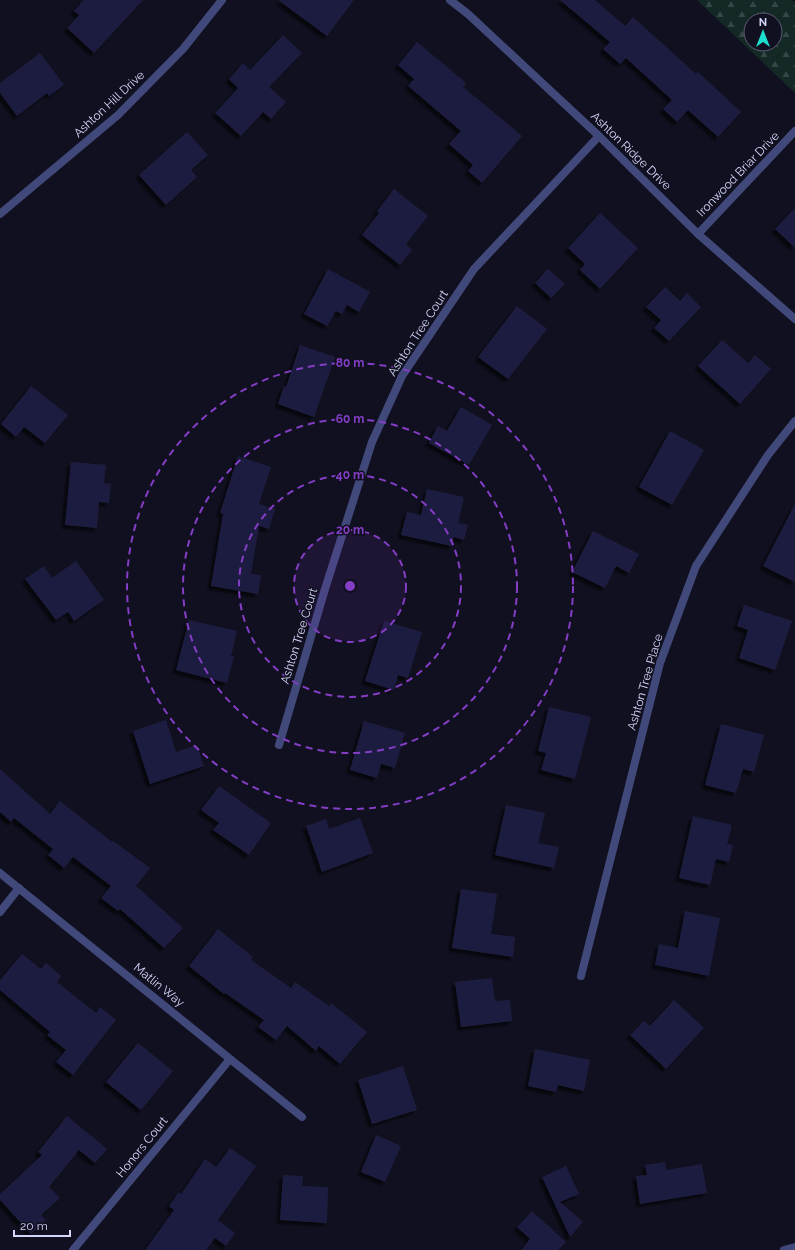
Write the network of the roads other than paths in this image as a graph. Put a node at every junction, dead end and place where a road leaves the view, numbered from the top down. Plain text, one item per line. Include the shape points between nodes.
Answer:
1 (222, 0) edge
2 (450, 0) edge
3 (795, 131) edge
4 (599, 136) junction
5 (0, 214) edge
6 (698, 234) junction
7 (795, 319) edge
8 (795, 421) edge
9 (279, 745) dead end
10 (0, 873) edge
11 (19, 888) junction
12 (0, 912) edge
13 (580, 976) dead end
14 (230, 1059) junction
15 (302, 1117) dead end
16 (795, 1247) edge
17 (73, 1250) edge
18 (784, 1250) edge

1 - 5 street, Ashton Hill Drive via 183,49 118,115
2 - 4 street, Ashton Ridge Drive
3 - 6 street, Ironwood Briar Drive
4 - 6 street, Ashton Ridge Drive
4 - 9 street, Ashton Tree Court via 474,269 402,376 372,442
6 - 7 street, Ashton Ridge Drive
8 - 13 street, Ashton Tree Place via 768,455 696,566 660,663
10 - 11 street, Matlin Way
11 - 12 street
11 - 14 street, Matlin Way
14 - 15 street, Matlin Way
14 - 17 street, Honors Court
16 - 18 street

